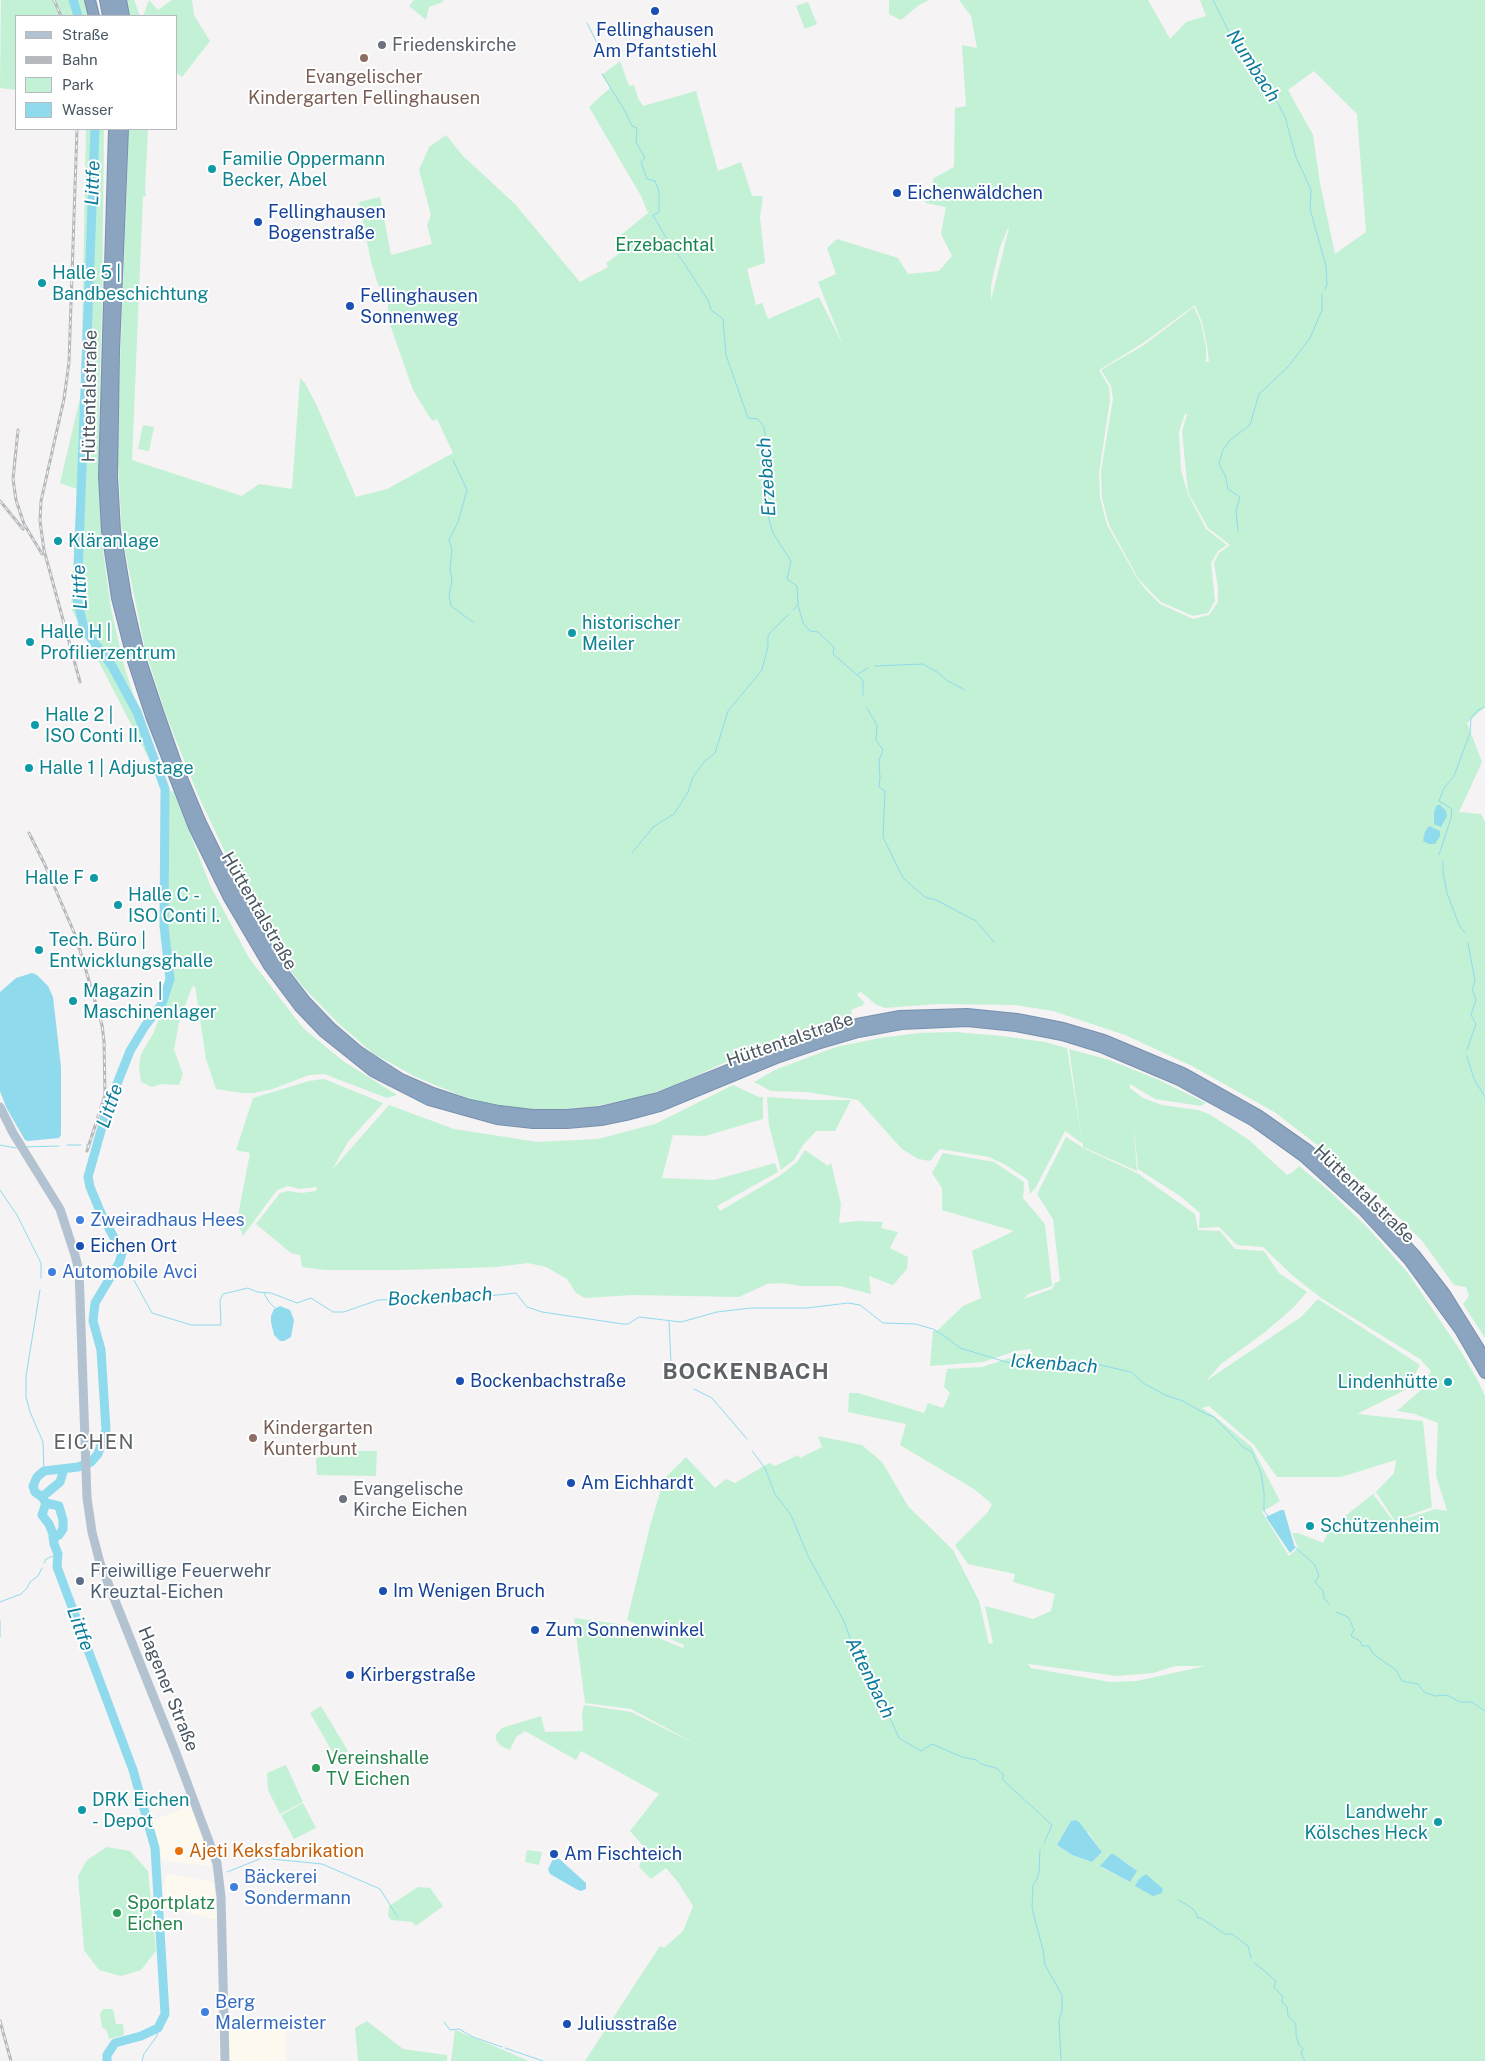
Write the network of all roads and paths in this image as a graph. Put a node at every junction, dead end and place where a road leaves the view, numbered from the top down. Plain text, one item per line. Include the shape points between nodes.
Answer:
1 (90, 0) edge
2 (105, 0) edge
3 (112, 0) edge
4 (121, 0) edge
5 (94, 15) edge
6 (108, 15) edge
7 (116, 15) edge
8 (124, 15) edge
9 (114, 130) edge
10 (124, 130) edge
11 (137, 659) junction
12 (0, 1108) edge
13 (1463, 1328) junction
14 (1485, 1358) edge
15 (1485, 1373) edge
16 (224, 2061) edge

1 - 5 highway
2 - 6 highway
3 - 7 highway
4 - 8 highway
9 - 11 highway, Hüttentalstraße via 104,476 111,565 117,598
10 - 11 highway, Hüttentalstraße via 112,476 120,564
11 - 13 highway, Hüttentalstraße via 150,716 229,898 269,966 299,1006 324,1032 352,1057 389,1081 429,1100 497,1119 567,1124 601,1120 660,1106 779,1057 858,1032 902,1024 967,1021 1062,1035 1110,1050 1179,1080 1254,1121 1303,1156 1363,1210
12 - 16 main road, Hagener Straße via 61,1212 79,1271 85,1457 92,1532 100,1563 217,1863 221,1897
13 - 14 highway
13 - 15 highway

